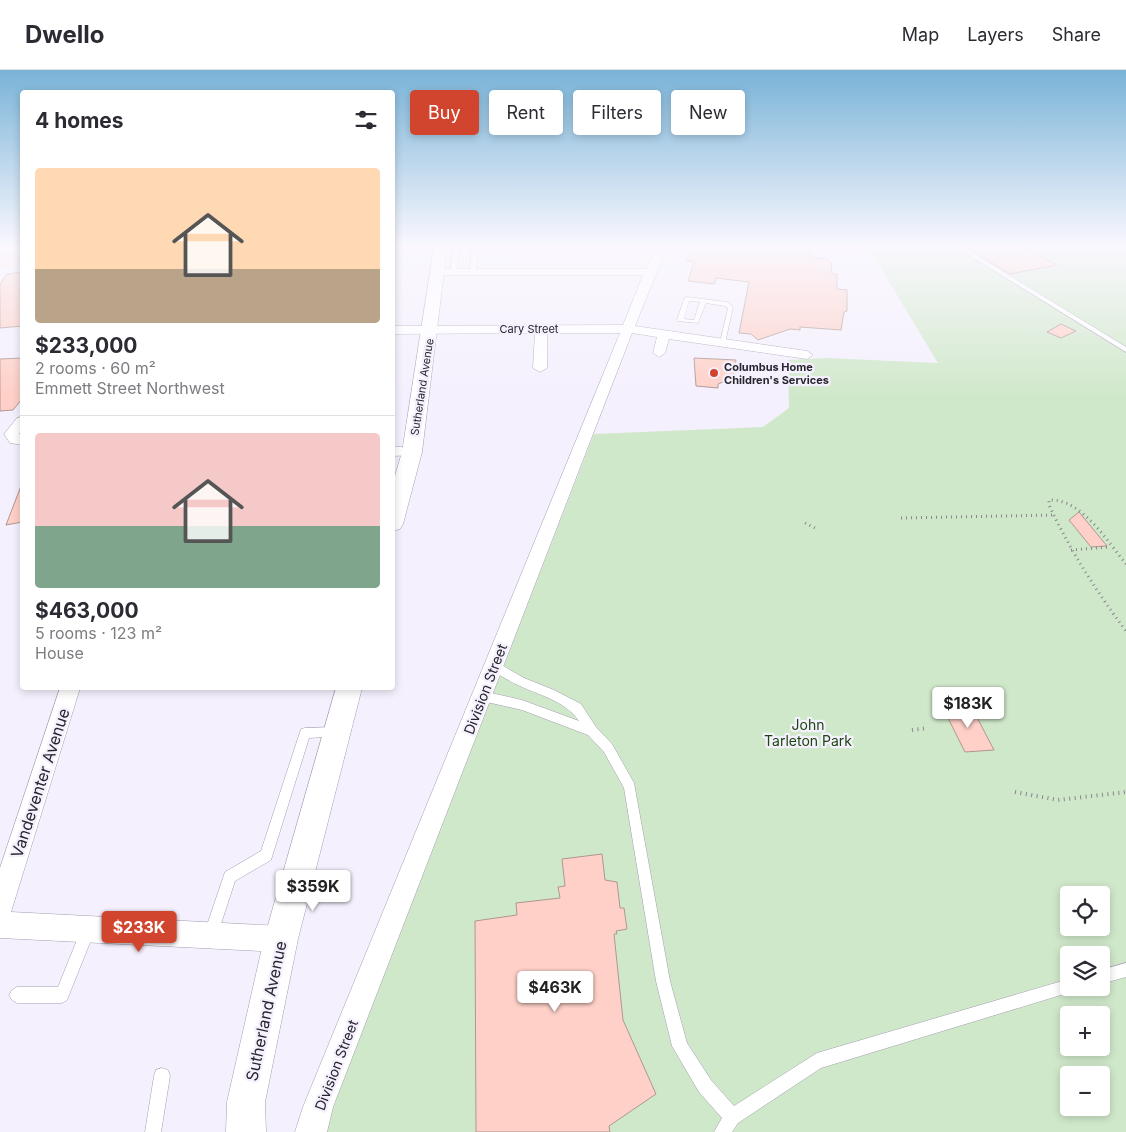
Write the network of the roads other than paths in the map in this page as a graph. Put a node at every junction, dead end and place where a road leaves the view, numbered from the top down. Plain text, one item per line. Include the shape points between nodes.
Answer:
1 (440, 297) edge
2 (641, 297) edge
3 (1039, 297) edge
4 (704, 301) dead end
5 (431, 329) junction
6 (541, 329) junction
7 (395, 330) edge
8 (628, 330) junction
9 (664, 335) junction
10 (724, 342) junction
11 (1126, 350) edge
12 (659, 353) dead end
13 (807, 355) dead end
14 (540, 368) dead end
15 (20, 423) edge
16 (19, 440) edge
17 (395, 451) edge
18 (412, 452) junction
19 (395, 515) edge
20 (493, 665) junction
21 (69, 690) edge
22 (348, 690) edge
23 (482, 696) junction
24 (592, 731) junction
25 (337, 732) junction
26 (0, 906) edge
27 (0, 925) edge
28 (88, 929) junction
29 (211, 935) junction
30 (281, 939) junction
31 (1126, 970) edge
32 (1110, 974) edge
33 (1060, 989) edge
34 (18, 995) dead end
35 (162, 1076) dead end
36 (732, 1118) junction
37 (153, 1132) edge
38 (246, 1132) edge
39 (311, 1132) edge
40 (722, 1132) edge

1 - 5 street, Sutherland Avenue
2 - 8 street, Division Street
3 - 11 lane
4 - 10 lane via 727,304 731,308
5 - 6 street, Cary Street
5 - 7 street, Cary Street
5 - 18 street, Sutherland Avenue
6 - 8 street, Cary Street
6 - 14 street
8 - 9 street
8 - 20 street, Division Street
9 - 10 street
9 - 12 street
10 - 13 street
15 - 16 street via 11,434
17 - 18 street
18 - 19 street, Sutherland Avenue
20 - 23 street, Division Street
20 - 24 lane via 520,682 577,708
21 - 26 street, Vandeventer Avenue
22 - 25 street, Sutherland Avenue
23 - 24 lane via 551,714
23 - 39 street, Division Street via 318,1107
24 - 36 lane via 608,748 630,787 663,981 680,1046 705,1086
25 - 29 lane via 304,733 266,855 230,877
25 - 30 street, Sutherland Avenue
27 - 28 street
28 - 29 street
28 - 34 lane via 62,995
29 - 30 street
30 - 38 street, Sutherland Avenue via 246,1102
31 - 32 lane
33 - 36 lane via 817,1061
35 - 37 lane
36 - 40 lane

